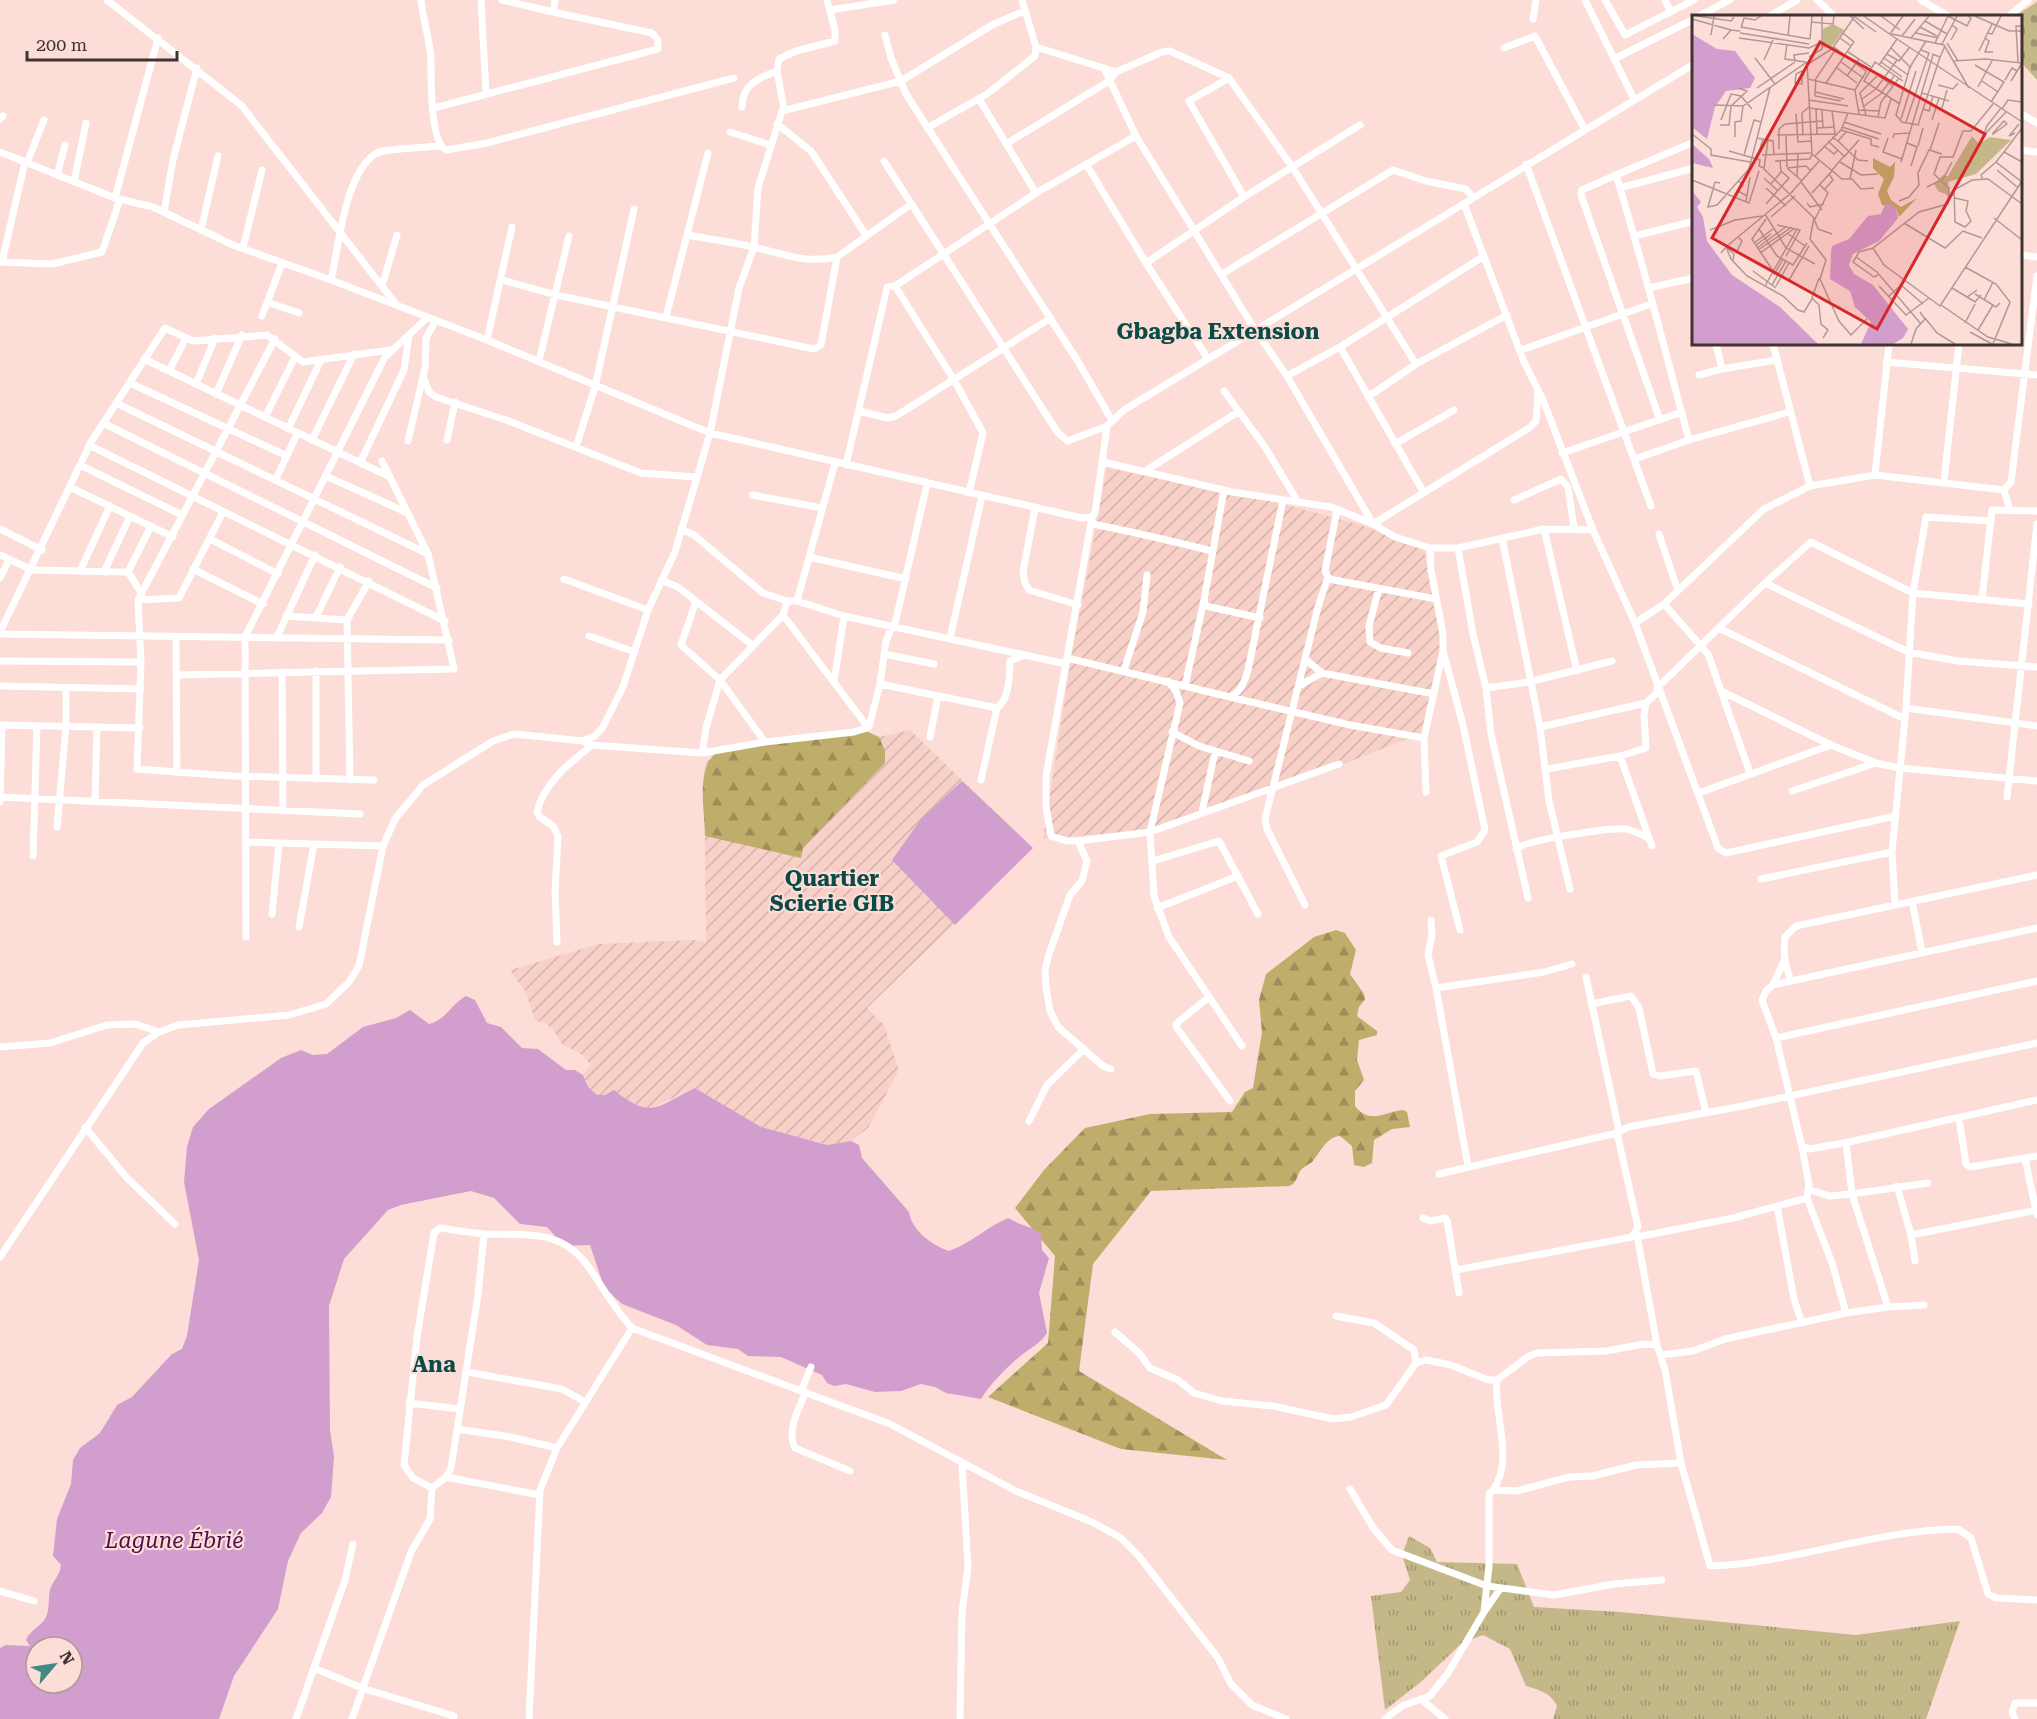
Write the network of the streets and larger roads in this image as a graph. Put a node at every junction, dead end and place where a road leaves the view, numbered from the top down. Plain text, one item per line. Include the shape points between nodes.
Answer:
1 (107, 0) edge
2 (421, 0) edge
3 (481, 0) edge
4 (502, 0) edge
5 (555, 0) edge
6 (827, 0) edge
7 (894, 0) edge
8 (1022, 0) edge
9 (1536, 0) edge
10 (1585, 0) edge
11 (1605, 0) edge
12 (1665, 0) edge
13 (1694, 0) edge
14 (1730, 0) edge
15 (1797, 0) edge
16 (1921, 0) edge
17 (2028, 0) edge
18 (1819, 3) edge
19 (1684, 6) junction
20 (830, 10) junction
21 (1024, 11) junction
22 (553, 12) junction
23 (1671, 12) junction
24 (1695, 15) edge
25 (1702, 15) edge
26 (1772, 15) edge
27 (1833, 15) edge
28 (1946, 15) edge
29 (2010, 15) edge
30 (1533, 19) dead end
31 (1692, 20) edge
32 (885, 35) dead end
33 (158, 38) junction
34 (1036, 47) junction
35 (1504, 48) dead end
36 (1614, 59) junction
37 (1692, 65) edge
38 (197, 68) junction
39 (1104, 69) junction
40 (777, 71) junction
41 (1116, 72) junction
42 (734, 78) dead end
43 (1229, 78) junction
44 (901, 81) junction
45 (1109, 81) junction
46 (486, 93) junction
47 (979, 99) junction
48 (1634, 99) junction
49 (742, 107) dead end
50 (434, 108) junction
51 (784, 108) junction
52 (2022, 114) edge
53 (44, 120) dead end
54 (86, 123) dead end
55 (2037, 123) edge
56 (777, 124) junction
57 (1359, 125) dead end
58 (927, 128) junction
59 (1584, 128) junction
60 (730, 132) dead end
61 (1136, 136) junction
62 (1692, 143) edge
63 (1006, 144) junction
64 (65, 145) dead end
65 (770, 145) junction
66 (440, 146) junction
67 (2022, 150) edge
68 (0, 152) edge
69 (2037, 152) edge
70 (708, 153) dead end
71 (218, 156) dead end
72 (884, 161) dead end
73 (26, 162) junction
74 (1086, 164) junction
75 (1526, 164) junction
76 (1293, 168) junction
77 (1692, 169) edge
78 (262, 170) dead end
79 (57, 175) junction
80 (1616, 175) junction
81 (74, 182) junction
82 (1620, 188) junction
83 (1036, 193) junction
84 (1244, 196) junction
85 (118, 198) junction
86 (1473, 198) junction
87 (1464, 204) junction
88 (910, 205) junction
89 (634, 209) dead end
90 (164, 212) junction
91 (1322, 212) junction
92 (1692, 222) edge
93 (987, 224) junction
94 (512, 227) dead end
95 (1194, 229) junction
96 (201, 230) junction
97 (342, 232) junction
98 (397, 235) dead end
99 (687, 235) junction
100 (866, 235) junction
101 (569, 236) dead end
102 (1635, 236) junction
103 (754, 247) junction
104 (243, 249) junction
105 (942, 254) junction
106 (2022, 255) edge
107 (1484, 256) junction
108 (837, 257) junction
109 (2037, 257) edge
110 (1, 262) edge
111 (282, 263) junction
112 (1146, 263) junction
113 (1356, 267) junction
114 (1222, 274) junction
115 (2037, 276) edge
116 (1692, 278) edge
117 (331, 280) junction
118 (502, 280) junction
119 (382, 286) junction
120 (895, 286) junction
121 (1648, 288) junction
122 (556, 295) junction
123 (267, 302) junction
124 (1651, 304) junction
125 (396, 305) junction
126 (613, 306) junction
127 (299, 313) dead end
128 (1621, 313) junction
129 (1507, 315) junction
130 (262, 316) dead end
131 (666, 317) junction
132 (1051, 318) junction
133 (1387, 318) junction
134 (426, 319) junction
135 (435, 322) junction
136 (1587, 328) junction
137 (1255, 330) junction
138 (730, 333) junction
139 (409, 334) junction
140 (242, 335) junction
141 (186, 338) junction
142 (215, 338) junction
143 (275, 339) junction
144 (487, 340) junction
145 (1716, 345) edge
146 (1773, 345) edge
147 (1889, 345) edge
148 (1959, 345) edge
149 (1001, 347) junction
150 (1340, 347) junction
151 (391, 350) junction
152 (1521, 350) junction
153 (354, 354) junction
154 (295, 357) junction
155 (144, 359) junction
156 (1208, 359) junction
157 (321, 360) junction
158 (1776, 360) junction
159 (539, 361) junction
160 (1886, 362) junction
161 (1416, 364) junction
162 (1722, 369) junction
163 (1956, 369) junction
164 (169, 371) junction
165 (2024, 373) junction
166 (1699, 375) dead end
167 (2037, 375) edge
168 (423, 376) junction
169 (1287, 376) junction
170 (954, 380) junction
171 (130, 383) junction
172 (196, 384) junction
173 (595, 387) junction
174 (1539, 389) junction
175 (1224, 391) dead end
176 (216, 393) junction
177 (1368, 397) junction
178 (455, 402) junction
179 (116, 403) junction
180 (241, 405) junction
181 (1454, 410) dead end
182 (859, 411) junction
183 (1789, 411) junction
184 (1238, 412) junction
185 (1682, 412) junction
186 (265, 417) junction
187 (1660, 420) junction
188 (1109, 422) junction
189 (103, 423) junction
190 (229, 427) junction
191 (288, 429) junction
192 (1625, 432) junction
193 (710, 433) junction
194 (297, 434) junction
195 (312, 440) junction
196 (447, 440) dead end
197 (1689, 440) junction
198 (408, 441) dead end
199 (1395, 444) junction
200 (91, 446) junction
201 (576, 447) junction
202 (217, 450) junction
203 (338, 453) junction
204 (1562, 453) junction
205 (287, 456) junction
206 (1635, 459) junction
207 (382, 461) dead end
208 (1103, 462) junction
209 (360, 463) junction
210 (835, 463) junction
211 (846, 465) junction
212 (82, 466) junction
213 (1147, 470) junction
214 (205, 474) junction
215 (1875, 475) junction
216 (326, 476) junction
217 (390, 477) junction
218 (696, 477) junction
219 (276, 478) junction
220 (1944, 481) junction
221 (927, 484) junction
222 (1810, 486) junction
223 (72, 488) junction
224 (1224, 490) junction
225 (2004, 490) junction
226 (969, 493) junction
227 (1424, 493) junction
228 (752, 495) dead end
229 (982, 496) junction
230 (191, 497) junction
231 (315, 498) junction
232 (1283, 500) junction
233 (1514, 500) dead end
234 (1298, 502) junction
235 (110, 506) junction
236 (1651, 506) dead end
237 (822, 508) junction
238 (1035, 508) junction
239 (1337, 510) junction
240 (2010, 511) junction
241 (2037, 511) edge
242 (223, 512) junction
243 (408, 513) junction
244 (183, 515) junction
245 (130, 516) junction
246 (1093, 520) junction
247 (1991, 521) junction
248 (304, 522) junction
249 (1373, 524) junction
250 (2037, 524) edge
251 (151, 526) junction
252 (1574, 528) junction
253 (0, 529) edge
254 (681, 529) junction
255 (1544, 529) junction
256 (1593, 530) junction
257 (1659, 534) dead end
258 (173, 537) junction
259 (1502, 538) junction
260 (210, 539) junction
261 (293, 545) junction
262 (1430, 548) junction
263 (1458, 548) junction
264 (42, 550) junction
265 (1212, 551) junction
266 (428, 554) junction
267 (0, 555) edge
268 (315, 555) junction
269 (809, 557) junction
270 (9, 560) junction
271 (340, 567) junction
272 (193, 569) junction
273 (32, 570) junction
274 (81, 571) junction
275 (104, 572) junction
276 (128, 572) junction
277 (278, 574) junction
278 (1147, 574) dead end
279 (1328, 577) junction
280 (0, 578) edge
281 (564, 579) dead end
282 (906, 579) junction
283 (661, 580) junction
284 (369, 581) junction
285 (1765, 583) junction
286 (437, 588) junction
287 (1379, 588) junction
288 (1677, 588) junction
289 (1913, 593) junction
290 (140, 597) junction
291 (1982, 598) junction
292 (1436, 599) junction
293 (1204, 600) junction
294 (696, 601) junction
295 (787, 601) junction
296 (797, 601) junction
297 (263, 604) junction
298 (1664, 604) junction
299 (2029, 604) junction
300 (1078, 605) junction
301 (648, 610) junction
302 (783, 615) junction
303 (286, 616) junction
304 (844, 616) junction
305 (316, 617) junction
306 (3, 618) edge
307 (1260, 618) junction
308 (347, 620) junction
309 (445, 621) junction
310 (1635, 623) junction
311 (893, 627) junction
312 (1719, 628) junction
313 (0, 633) edge
314 (141, 636) junction
315 (589, 636) dead end
316 (245, 637) junction
317 (277, 637) junction
318 (176, 638) junction
319 (950, 638) junction
320 (346, 640) junction
321 (449, 640) junction
322 (752, 645) junction
323 (1701, 646) junction
324 (635, 651) junction
325 (1443, 651) junction
326 (1408, 652) dead end
327 (1908, 652) junction
328 (884, 654) junction
329 (1028, 654) junction
330 (1305, 659) junction
331 (0, 661) edge
332 (1066, 661) junction
333 (1612, 661) dead end
334 (141, 662) junction
335 (934, 664) dead end
336 (2023, 666) junction
337 (2037, 667) edge
338 (1124, 670) junction
339 (1577, 670) junction
340 (316, 671) junction
341 (348, 671) junction
342 (282, 672) junction
343 (245, 673) junction
344 (1322, 673) junction
345 (177, 675) junction
346 (720, 680) junction
347 (834, 681) junction
348 (1168, 681) junction
349 (1529, 682) junction
350 (880, 684) junction
351 (0, 686) edge
352 (1185, 686) junction
353 (1299, 686) junction
354 (66, 687) junction
355 (1486, 688) junction
356 (141, 689) junction
357 (1658, 690) junction
358 (1721, 691) junction
359 (1434, 694) junction
360 (938, 696) junction
361 (1230, 697) junction
362 (1646, 703) junction
363 (997, 708) junction
364 (1906, 708) junction
365 (1294, 710) junction
366 (1905, 718) junction
367 (2015, 723) junction
368 (1, 725) edge
369 (37, 726) junction
370 (66, 726) junction
371 (867, 726) junction
372 (1540, 726) junction
373 (2037, 726) edge
374 (97, 727) junction
375 (140, 728) junction
376 (1172, 732) junction
377 (930, 737) dead end
378 (1424, 738) junction
379 (583, 741) junction
380 (765, 742) junction
381 (592, 745) junction
382 (1831, 745) junction
383 (1215, 752) junction
384 (702, 753) junction
385 (1620, 756) junction
386 (1249, 760) dead end
387 (1876, 763) junction
388 (1339, 764) dead end
389 (1900, 768) junction
390 (1547, 769) junction
391 (177, 773) junction
392 (1750, 773) junction
393 (245, 777) junction
394 (283, 778) junction
395 (316, 779) junction
396 (2009, 779) junction
397 (350, 780) junction
398 (374, 780) dead end
399 (981, 780) dead end
400 (2037, 781) edge
401 (1273, 789) junction
402 (1792, 791) dead end
403 (1426, 792) dead end
404 (1699, 793) junction
405 (0, 797) edge
406 (2007, 797) dead end
407 (35, 798) junction
408 (59, 800) junction
409 (95, 801) junction
410 (0, 802) edge
411 (248, 809) junction
412 (283, 811) junction
413 (1202, 812) junction
414 (360, 814) dead end
415 (1896, 816) junction
416 (57, 827) dead end
417 (1150, 832) junction
418 (1559, 837) junction
419 (1648, 838) junction
420 (1078, 841) junction
421 (246, 842) junction
422 (279, 843) junction
423 (314, 844) junction
424 (383, 846) junction
425 (1652, 846) dead end
426 (1516, 849) junction
427 (1892, 852) junction
428 (33, 856) dead end
429 (1153, 861) junction
430 (2037, 875) edge
431 (1238, 876) junction
432 (1761, 879) dead end
433 (1570, 889) dead end
434 (1528, 898) dead end
435 (1912, 901) junction
436 (1895, 904) junction
437 (1305, 905) dead end
438 (1157, 908) junction
439 (272, 914) dead end
440 (1258, 914) dead end
441 (1431, 920) dead end
442 (299, 927) dead end
443 (2037, 928) edge
444 (1460, 930) dead end
445 (246, 937) dead end
446 (558, 942) dead end
447 (1922, 952) junction
448 (1784, 961) junction
449 (1572, 964) dead end
450 (1586, 977) dead end
451 (1791, 981) junction
452 (2037, 981) edge
453 (1773, 986) junction
454 (1436, 988) junction
455 (1209, 997) junction
456 (1591, 1004) junction
457 (159, 1032) junction
458 (1776, 1038) junction
459 (2037, 1043) edge
460 (1242, 1046) dead end
461 (0, 1047) edge
462 (1084, 1049) junction
463 (1111, 1069) dead end
464 (1790, 1095) junction
465 (2037, 1100) edge
466 (1230, 1101) dead end
467 (1706, 1113) junction
468 (1959, 1118) junction
469 (1029, 1121) dead end
470 (85, 1127) junction
471 (1618, 1132) junction
472 (1846, 1143) junction
473 (1802, 1147) junction
474 (2037, 1156) edge
475 (2025, 1159) junction
476 (1468, 1166) junction
477 (1439, 1174) dead end
478 (1928, 1183) dead end
479 (1898, 1186) junction
480 (1808, 1189) junction
481 (1852, 1194) junction
482 (1807, 1198) junction
483 (1777, 1206) junction
484 (2037, 1212) edge
485 (1423, 1218) dead end
486 (175, 1224) dead end
487 (484, 1234) junction
488 (1637, 1235) junction
489 (1911, 1235) junction
490 (0, 1257) edge
491 (1915, 1261) dead end
492 (1456, 1270) junction
493 (1459, 1293) dead end
494 (1924, 1305) dead end
495 (1888, 1307) junction
496 (1846, 1313) junction
497 (1336, 1316) dead end
498 (1802, 1323) junction
499 (633, 1328) junction
500 (1115, 1332) dead end
501 (1658, 1345) junction
502 (1661, 1355) junction
503 (1416, 1363) junction
504 (811, 1367) dead end
505 (466, 1372) junction
506 (1497, 1380) junction
507 (803, 1391) junction
508 (585, 1402) junction
509 (409, 1403) junction
510 (460, 1409) junction
511 (457, 1429) junction
512 (557, 1448) junction
513 (1681, 1463) junction
514 (962, 1464) junction
515 (850, 1471) dead end
516 (446, 1477) junction
517 (432, 1488) junction
518 (1350, 1489) dead end
519 (1493, 1490) junction
520 (540, 1495) junction
521 (353, 1544) dead end
522 (1662, 1580) dead end
523 (1487, 1586) junction
524 (1500, 1589) junction
525 (0, 1591) edge
526 (2037, 1600) edge
527 (33, 1601) dead end
528 (1484, 1612) junction
529 (314, 1668) junction
530 (362, 1688) junction
531 (1421, 1699) junction
532 (2037, 1703) edge
533 (296, 1719) edge
534 (352, 1719) edge
535 (453, 1719) edge
536 (529, 1719) edge
537 (960, 1719) edge
538 (1286, 1719) edge
539 (1384, 1719) edge
540 (1445, 1719) edge
541 (2015, 1719) edge

1 - 33 street
2 - 50 street
3 - 46 street
4 - 22 street
5 - 22 street
6 - 20 street
7 - 20 street
8 - 21 street
9 - 30 street
10 - 36 street
11 - 23 street via 1625,35
12 - 23 street
13 - 19 street
14 - 25 street
15 - 26 street
16 - 28 street
17 - 29 street
18 - 27 street
19 - 23 street
19 - 24 street
20 - 40 street via 835,41 783,56
21 - 34 street
21 - 44 street via 992,25
22 - 46 street via 652,33 658,40 658,49
31 - 36 street
32 - 44 street
33 - 38 street
33 - 85 street
34 - 39 street
34 - 47 street via 1032,59
35 - 59 street via 1535,36
36 - 48 street
37 - 48 street
38 - 90 street
38 - 97 street via 241,105
39 - 41 street
39 - 45 street
40 - 49 street via 746,88
40 - 51 street
41 - 43 street via 1170,51
41 - 45 street
42 - 66 street via 487,143 446,150
43 - 76 street
43 - 84 street via 1189,101
44 - 51 street
44 - 58 street
45 - 61 street
45 - 63 street
46 - 50 street
47 - 58 street
47 - 63 street
48 - 59 street
50 - 66 street
51 - 56 street
52 - 55 street
53 - 73 street
54 - 81 street
56 - 65 street
56 - 100 street via 811,151
57 - 76 street
58 - 93 street
59 - 75 street
60 - 65 street
61 - 74 street
61 - 95 street
62 - 80 street
63 - 83 street
64 - 79 street
65 - 103 street via 758,188
66 - 97 street via 377,152 358,173
67 - 69 street
68 - 73 street
70 - 99 street
71 - 96 street
72 - 88 street
73 - 79 street
73 - 110 street
74 - 83 street
74 - 112 street
75 - 86 street
75 - 136 street
76 - 84 street
76 - 91 street
77 - 82 street
78 - 104 street
79 - 81 street
80 - 82 street
80 - 128 street via 1582,190 1581,195
81 - 85 street
82 - 102 street
83 - 93 street
84 - 95 street
85 - 90 street
85 - 110 street via 102,252 52,264
86 - 87 street
86 - 91 street via 1466,189 1393,170
87 - 107 street
87 - 113 street
88 - 100 street
88 - 105 street
89 - 126 street
90 - 96 street
91 - 113 street
91 - 114 street
92 - 102 street
93 - 105 street
93 - 132 street
94 - 118 street
95 - 112 street
95 - 114 street
96 - 104 street
97 - 117 street
97 - 119 street
98 - 119 street
99 - 103 street
99 - 131 street
100 - 108 street
101 - 122 street
102 - 121 street
103 - 108 street via 790,259
103 - 138 street via 739,288
104 - 111 street
105 - 120 street
105 - 149 street
106 - 109 street
107 - 129 street
107 - 133 street
108 - 138 street via 818,348
111 - 117 street
111 - 123 street
112 - 156 street
113 - 133 street
113 - 137 street
114 - 137 street
115 - 165 street
116 - 121 street
117 - 125 street
118 - 122 street
118 - 144 street
119 - 125 street
120 - 170 street
120 - 182 street via 887,287
121 - 124 street
122 - 126 street
122 - 159 street
123 - 127 street
123 - 130 street
124 - 128 street
124 - 185 street
125 - 134 street
126 - 131 street
126 - 173 street
128 - 136 street
128 - 187 street
129 - 152 street
129 - 161 street
131 - 138 street
132 - 149 street
132 - 188 street
133 - 150 street
133 - 161 street
134 - 135 street
134 - 139 street
135 - 144 street
135 - 168 street via 426,338
136 - 152 street
136 - 192 street
137 - 156 street
137 - 169 street
138 - 193 street
139 - 151 street
139 - 209 street via 404,370
140 - 142 street
140 - 143 street via 267,335
140 - 176 street
141 - 142 street
141 - 155 street via 165,328
141 - 164 street
142 - 172 street
143 - 154 street
143 - 180 street
144 - 159 street
145 - 162 street
146 - 158 street
147 - 160 street
148 - 163 street
149 - 170 street
149 - 188 street via 1065,441
150 - 169 street
150 - 177 street
151 - 153 street
151 - 203 street
152 - 174 street
153 - 157 street
153 - 195 street
154 - 157 street via 303,362
154 - 186 street
155 - 164 street
155 - 171 street
156 - 188 street
157 - 191 street
158 - 162 street
158 - 183 street
159 - 173 street
160 - 163 street
160 - 215 street
161 - 177 street
162 - 166 street
163 - 165 street
163 - 220 street
164 - 172 street
165 - 167 street
165 - 225 street via 2011,482
168 - 178 street via 429,392
168 - 198 street
169 - 249 street
170 - 182 street via 896,416 887,418
170 - 226 street via 983,433
171 - 179 street
171 - 190 street
172 - 176 street
173 - 193 street
173 - 201 street
174 - 204 street
174 - 227 street via 1536,421 1529,428
175 - 184 street
176 - 180 street
177 - 199 street
178 - 196 street
178 - 201 street
179 - 189 street
179 - 202 street
180 - 186 street
180 - 190 street
181 - 199 street
182 - 211 street
183 - 197 street
183 - 222 street
184 - 213 street
184 - 234 street via 1266,447
185 - 187 street
185 - 197 street
186 - 191 street
187 - 192 street
188 - 208 street
189 - 200 street
189 - 214 street
190 - 202 street
190 - 205 street
191 - 194 street
192 - 204 street
192 - 206 street
193 - 210 street
193 - 218 street
194 - 195 street
194 - 205 street
195 - 203 street
197 - 206 street
199 - 227 street
200 - 212 street
200 - 230 street
201 - 218 street via 642,473
202 - 214 street
202 - 219 street
203 - 209 street
203 - 216 street
204 - 256 street
205 - 219 street
206 - 236 street
207 - 217 street
208 - 213 street
208 - 246 street
209 - 217 street
210 - 211 street
210 - 237 street
211 - 221 street
212 - 223 street
212 - 244 street
213 - 224 street
214 - 230 street
214 - 248 street
215 - 220 street
215 - 222 street
216 - 231 street
216 - 243 street
217 - 243 street
218 - 254 street
219 - 231 street
220 - 225 street
221 - 226 street
221 - 282 street
222 - 288 street via 1764,508
223 - 235 street
223 - 264 street
224 - 232 street
224 - 265 street
225 - 240 street
226 - 229 street
227 - 249 street
228 - 237 street
229 - 238 street
229 - 319 street
230 - 242 street
230 - 244 street
231 - 248 street
231 - 266 street
232 - 234 street
232 - 307 street
233 - 252 street via 1561,479 1568,487
234 - 239 street
235 - 245 street
235 - 274 street
237 - 269 street
238 - 246 street
238 - 300 street via 1023,572 1025,583 1029,590
239 - 249 street
239 - 279 street via 1325,571
240 - 241 street
240 - 247 street via 1992,510
242 - 260 street
242 - 261 street
243 - 266 street
244 - 258 street
245 - 251 street
245 - 275 street
246 - 265 street
246 - 300 street
247 - 289 street via 1926,517
247 - 291 street
248 - 261 street
248 - 286 street
249 - 262 street via 1395,537
250 - 299 street
251 - 258 street
251 - 276 street
252 - 255 street
252 - 256 street
253 - 264 street
254 - 283 street
254 - 295 street via 694,535 763,593
255 - 259 street
255 - 339 street
256 - 310 street
257 - 288 street
258 - 290 street
259 - 263 street
259 - 349 street
260 - 272 street
260 - 277 street
261 - 268 street
261 - 277 street
262 - 263 street
262 - 292 street
263 - 355 street
264 - 273 street
265 - 293 street
266 - 286 street
267 - 270 street
268 - 271 street
268 - 303 street
269 - 282 street
269 - 296 street
270 - 273 street
270 - 280 street
271 - 284 street
271 - 305 street
272 - 290 street via 179,598
272 - 297 street
273 - 274 street
273 - 306 street
274 - 275 street
275 - 276 street
276 - 290 street
277 - 297 street
278 - 338 street via 1143,612
279 - 287 street
279 - 330 street
281 - 301 street
282 - 311 street
283 - 294 street
283 - 301 street
284 - 308 street
284 - 309 street
285 - 289 street via 1811,542
285 - 312 street
285 - 327 street
286 - 309 street
287 - 292 street
287 - 326 street via 1369,626 1370,642 1381,648
288 - 298 street
289 - 291 street
289 - 327 street
290 - 314 street
291 - 299 street
292 - 325 street
293 - 307 street via 1206,606 1214,609
293 - 352 street
294 - 322 street
294 - 346 street via 681,645
295 - 296 street
295 - 302 street
296 - 304 street
297 - 316 street
298 - 310 street
298 - 323 street
299 - 336 street
300 - 332 street
301 - 324 street
302 - 322 street
302 - 347 street
303 - 305 street
303 - 317 street
304 - 311 street
304 - 347 street
305 - 308 street
306 - 313 street
307 - 361 street via 1242,687
308 - 320 street
309 - 321 street
310 - 357 street
311 - 319 street
311 - 328 street
312 - 323 street
312 - 366 street
313 - 314 street
314 - 318 street
314 - 334 street
315 - 324 street
316 - 317 street
316 - 318 street
316 - 343 street
317 - 320 street
318 - 345 street
319 - 329 street
320 - 321 street
320 - 341 street
321 - 341 street via 454,669
322 - 346 street
323 - 357 street
323 - 358 street via 1708,654
324 - 379 street via 615,706 595,736
325 - 359 street
325 - 444 street via 1485,830 1477,842 1441,856
327 - 336 street
327 - 364 street
328 - 335 street
328 - 350 street
329 - 332 street
329 - 363 street via 1010,661 1007,694 1004,704
330 - 344 street
330 - 353 street
331 - 334 street
332 - 338 street
332 - 420 street via 1046,776 1046,807 1051,836
333 - 339 street
334 - 356 street
336 - 337 street
336 - 367 street
338 - 348 street
339 - 349 street
340 - 341 street
340 - 342 street
340 - 395 street
341 - 397 street
342 - 343 street
342 - 394 street
343 - 345 street
343 - 393 street
344 - 353 street
344 - 359 street
345 - 391 street
346 - 380 street
346 - 384 street
347 - 371 street
348 - 352 street
348 - 376 street via 1180,703
349 - 355 street
349 - 372 street
350 - 360 street
350 - 371 street
351 - 354 street
352 - 361 street
353 - 365 street
354 - 356 street
354 - 370 street
355 - 426 street via 1489,725
356 - 375 street
357 - 362 street
357 - 404 street
358 - 382 street
358 - 392 street
359 - 378 street
360 - 363 street
360 - 377 street
361 - 365 street
362 - 372 street
362 - 385 street via 1646,748
363 - 399 street
364 - 366 street
364 - 367 street
365 - 378 street
365 - 401 street
366 - 389 street
367 - 373 street
367 - 396 street
368 - 369 street
368 - 405 street
369 - 370 street
369 - 407 street
370 - 374 street
370 - 408 street
371 - 380 street via 854,732
372 - 390 street
374 - 375 street
374 - 409 street
375 - 391 street via 137,769
376 - 383 street
376 - 417 street
378 - 403 street
379 - 381 street
379 - 424 street via 514,734 493,741 423,784 395,819
380 - 384 street
381 - 384 street
381 - 446 street via 562,769 546,790 537,812 558,836
382 - 387 street
382 - 392 street
383 - 386 street
383 - 413 street
385 - 390 street
385 - 419 street
387 - 389 street
387 - 402 street
388 - 401 street
389 - 396 street
389 - 415 street
390 - 418 street via 1549,801
391 - 393 street
392 - 404 street
393 - 394 street
393 - 411 street
394 - 395 street
394 - 412 street
395 - 397 street
396 - 400 street
396 - 406 street
397 - 398 street
401 - 413 street
401 - 437 street via 1265,819 1267,829
404 - 415 street via 1718,848 1726,853
405 - 407 street
405 - 410 street
407 - 408 street
407 - 428 street
408 - 409 street
408 - 416 street
409 - 411 street
411 - 412 street
411 - 421 street
412 - 414 street
413 - 417 street
415 - 427 street
417 - 420 street
417 - 429 street
418 - 419 street via 1624,829
418 - 426 street via 1524,843
418 - 433 street
419 - 425 street
420 - 462 street via 1087,861 1082,881 1070,895 1045,970 1050,1011 1058,1027
421 - 422 street
421 - 445 street
422 - 423 street
422 - 439 street
423 - 424 street
423 - 442 street
424 - 457 street via 359,966 340,994 326,1004 289,1015 196,1022
426 - 434 street
427 - 432 street
427 - 436 street
429 - 431 street via 1219,841
429 - 438 street
430 - 435 street
431 - 438 street
431 - 440 street
435 - 436 street
435 - 447 street
436 - 448 street via 1796,926 1785,937
438 - 455 street via 1168,937
441 - 454 street via 1428,954
443 - 447 street
447 - 451 street
448 - 451 street
448 - 453 street
449 - 454 street
450 - 456 street
451 - 453 street
452 - 458 street
453 - 458 street via 1762,1000
454 - 476 street
455 - 460 street
455 - 466 street via 1176,1024
456 - 467 street via 1630,996 1640,1008 1653,1074 1696,1071
456 - 471 street
457 - 461 street via 135,1024 107,1025 50,1043
457 - 470 street via 134,1054
458 - 464 street
459 - 464 street
462 - 463 street
462 - 469 street via 1047,1085
464 - 467 street
464 - 473 street
465 - 468 street
467 - 471 street
468 - 472 street
468 - 475 street via 1966,1164 1978,1166
470 - 486 street via 127,1178
470 - 490 street
471 - 476 street
471 - 488 street
472 - 473 street
472 - 481 street
473 - 480 street
474 - 475 street
475 - 484 street
476 - 477 street
478 - 479 street
479 - 481 street
479 - 489 street
480 - 481 street via 1829,1196
480 - 482 street
481 - 495 street
482 - 483 street
482 - 496 street
483 - 488 street
483 - 498 street
484 - 489 street
485 - 492 street via 1448,1220
487 - 499 street via 537,1234 562,1243 584,1261
487 - 505 street
487 - 509 street via 440,1228 434,1233
488 - 492 street
488 - 501 street
489 - 491 street
492 - 493 street
494 - 495 street
495 - 496 street
496 - 498 street
497 - 503 street via 1374,1323 1414,1350
498 - 502 street via 1725,1339 1693,1351
499 - 507 street
499 - 508 street
500 - 503 street via 1150,1368 1178,1380 1194,1393 1333,1419 1351,1418 1386,1405
501 - 502 street
501 - 506 street via 1606,1352 1538,1353
502 - 513 street
503 - 506 street via 1426,1360 1451,1365
504 - 507 street
505 - 508 street via 562,1389
505 - 510 street
506 - 519 street via 1501,1460 1500,1480
507 - 514 street via 890,1424
507 - 515 street via 792,1443 795,1448
508 - 512 street
509 - 510 street
509 - 517 street via 404,1465 413,1478
510 - 511 street
511 - 512 street
511 - 516 street
512 - 520 street
513 - 519 street via 1636,1465 1593,1476 1569,1476 1517,1491
513 - 526 street via 1710,1566 1762,1562 1904,1534 1958,1528 1971,1538 1988,1594
514 - 537 street via 968,1568 962,1612
514 - 538 street via 1092,1522 1123,1540 1218,1658 1231,1684 1252,1705
516 - 517 street
516 - 520 street
517 - 530 street via 430,1519 411,1552
518 - 523 street via 1392,1550
519 - 523 street via 1489,1494
520 - 536 street
521 - 529 street via 345,1580
522 - 524 street via 1554,1595
523 - 524 street
523 - 528 street
524 - 528 street
525 - 527 street
528 - 531 street via 1448,1673 1430,1696
529 - 530 street
529 - 533 street
530 - 534 street
530 - 535 street via 454,1716
531 - 539 street
531 - 540 street
532 - 541 street via 2014,1703

